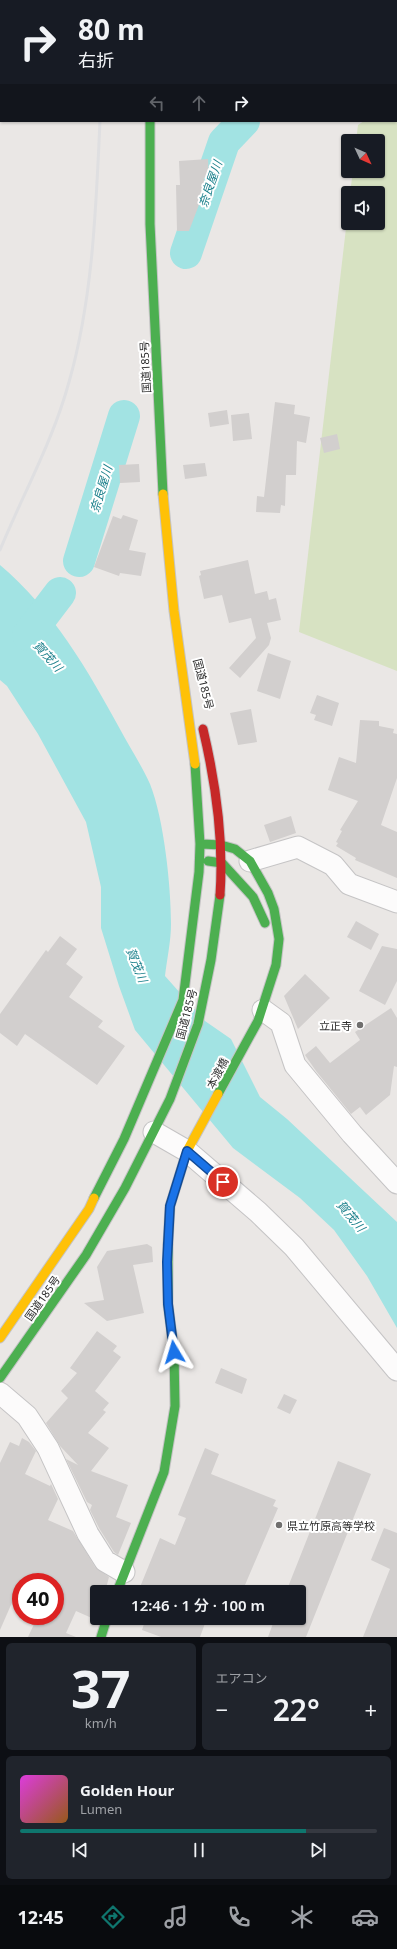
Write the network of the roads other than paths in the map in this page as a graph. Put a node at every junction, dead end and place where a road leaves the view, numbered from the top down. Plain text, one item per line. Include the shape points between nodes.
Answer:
1 (150, 122) edge
2 (174, 611) junction
3 (196, 700) dead end
4 (201, 723) dead end
5 (200, 844) junction
6 (221, 845) junction
7 (200, 859) junction
8 (250, 861) junction
9 (222, 863) junction
10 (397, 902) edge
11 (266, 936) dead end
12 (266, 965) dead end
13 (261, 1016) junction
14 (154, 1132) junction
15 (192, 1143) junction
16 (397, 1183) edge
17 (0, 1338) edge
18 (397, 1370) edge
19 (0, 1378) edge
20 (0, 1392) edge
21 (124, 1572) junction
22 (119, 1585) edge
23 (105, 1625) edge
24 (101, 1637) edge

1 - 2 main road, 国道185号 via 150,224 162,492
2 - 3 main road, 国道185号
2 - 5 main road, 国道185号 via 197,776
4 - 6 main road, 国道185号 via 214,775
5 - 6 main road
5 - 7 main road, 国道185号
6 - 8 main road via 235,849
6 - 9 main road, 国道185号
7 - 9 main road
7 - 17 main road, 国道185号 via 183,1000 150,1081 89,1209
8 - 10 street via 298,847 333,865 349,884
8 - 13 main road via 268,893 279,939 276,965
9 - 11 main road via 253,897 265,921
9 - 14 main road, 国道185号 via 219,909 198,1024 170,1099
12 - 13 main road
13 - 15 main road, 本渡橋
13 - 16 street via 281,1023 295,1065 352,1134
14 - 15 street
14 - 19 main road, 国道185号 via 86,1255
15 - 18 street via 294,1247
15 - 21 main road, 本渡橋 via 170,1206 168,1304 174,1352 175,1406 171,1436 164,1472
20 - 21 street via 27,1416 48,1448 88,1534 105,1561
21 - 22 main road, 本渡橋
23 - 24 main road

